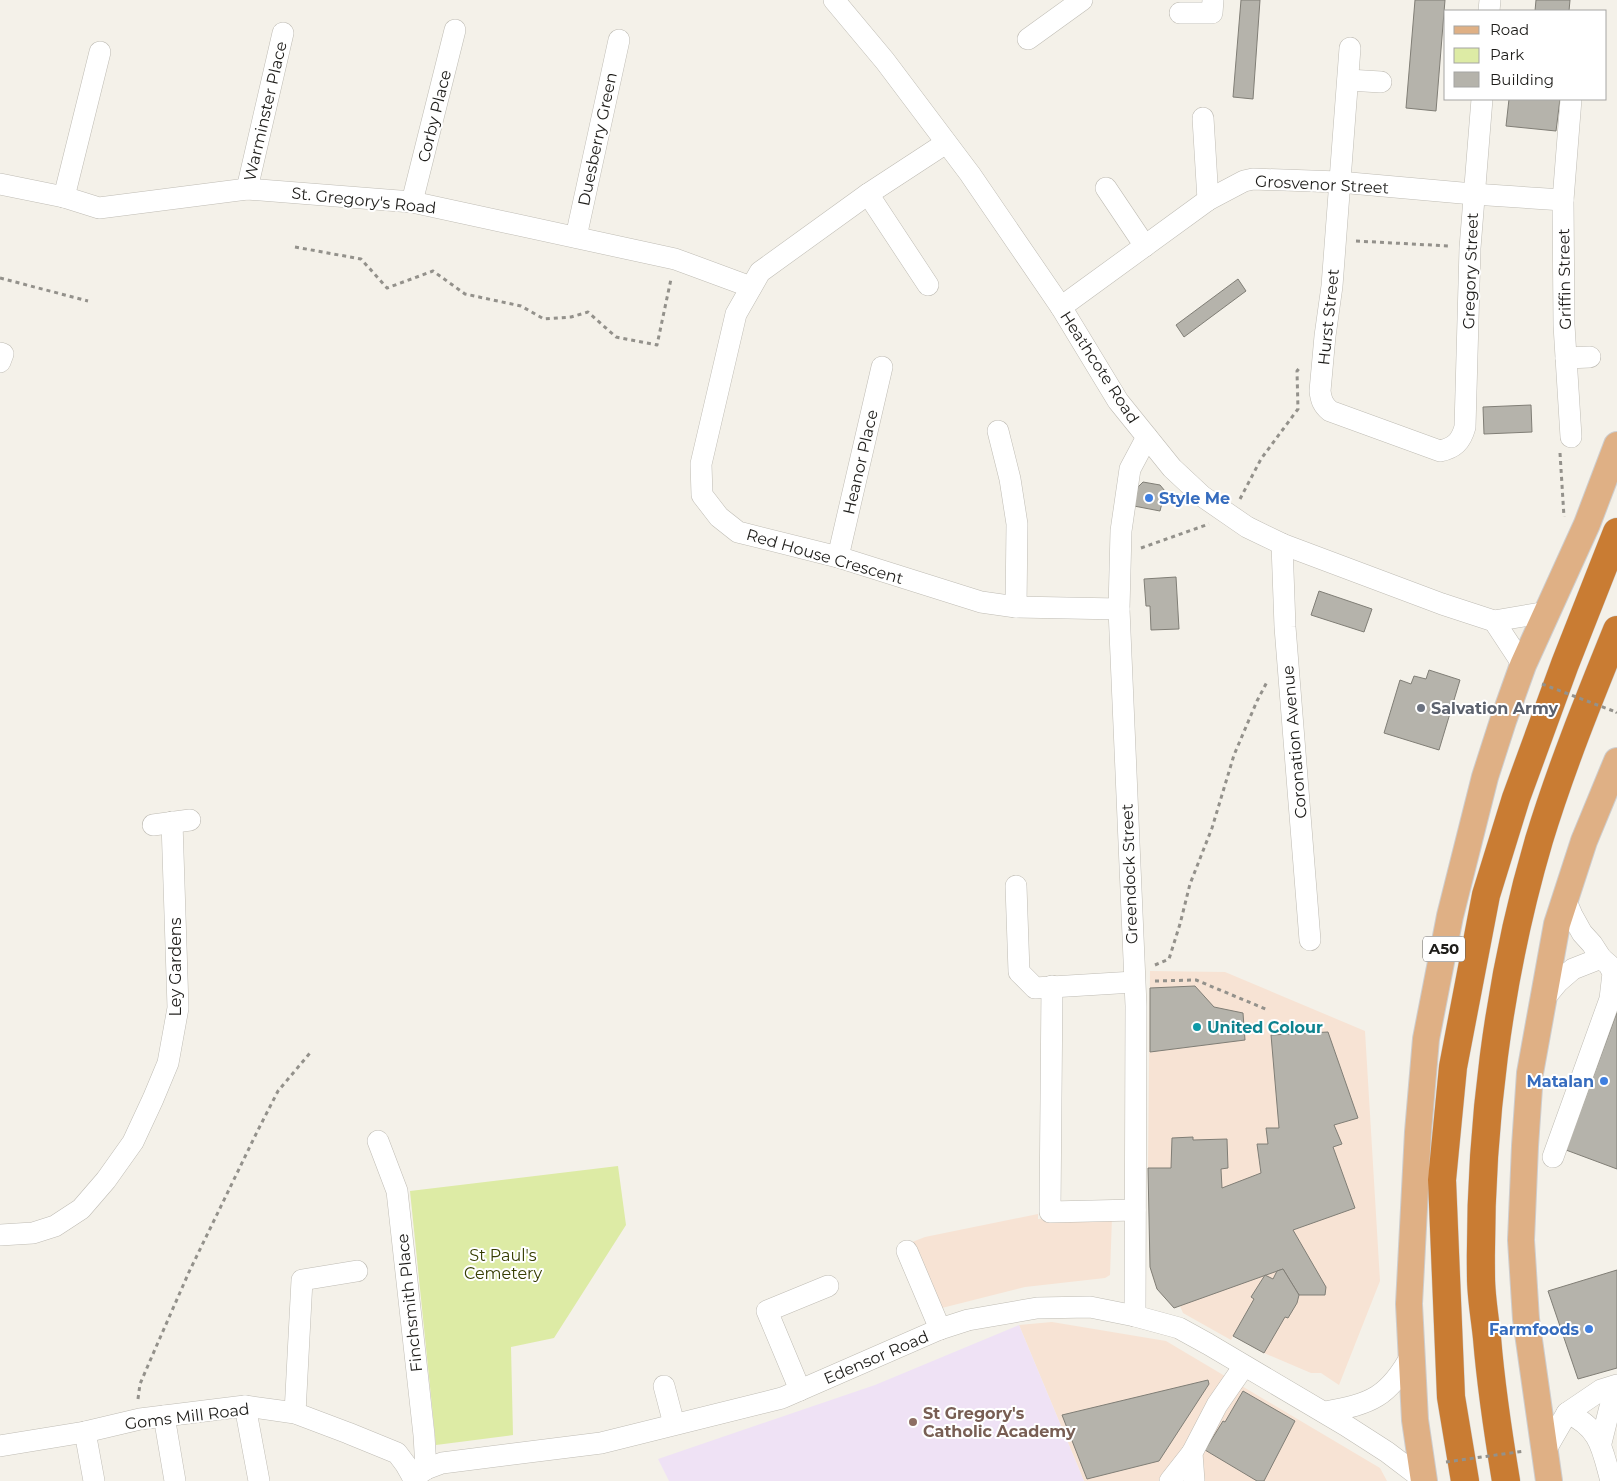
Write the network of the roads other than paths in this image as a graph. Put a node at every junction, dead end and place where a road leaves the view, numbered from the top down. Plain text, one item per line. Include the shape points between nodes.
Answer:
1 (834, 0) edge
2 (1082, 0) edge
3 (1213, 0) edge
4 (1180, 13) dead end
5 (455, 30) dead end
6 (283, 33) dead end
7 (1028, 39) dead end
8 (619, 40) dead end
9 (1350, 48) dead end
10 (100, 52) dead end
11 (1348, 80) junction
12 (1381, 82) dead end
13 (1482, 100) edge
14 (1571, 100) edge
15 (1203, 118) dead end
16 (946, 143) junction
17 (1339, 182) junction
18 (0, 184) edge
19 (1106, 188) dead end
20 (247, 189) junction
21 (868, 194) junction
22 (1473, 194) junction
23 (64, 197) junction
24 (1208, 200) junction
25 (1563, 200) junction
26 (412, 202) junction
27 (576, 237) junction
28 (1145, 246) junction
29 (928, 285) dead end
30 (751, 287) junction
31 (1060, 307) junction
32 (0, 353) edge
33 (1590, 356) dead end
34 (1566, 358) junction
35 (0, 362) edge
36 (882, 367) dead end
37 (998, 431) dead end
38 (1146, 437) junction
39 (1570, 437) road end
40 (1459, 442) joint
41 (1617, 445) edge
42 (1617, 532) edge
43 (1282, 544) junction
44 (838, 557) junction
45 (1016, 607) junction
46 (1119, 609) junction
47 (1547, 612) junction
48 (1494, 621) junction
49 (1617, 630) edge
50 (1523, 665) junction
51 (1617, 761) edge
52 (172, 822) dead end
53 (1016, 886) dead end
54 (1565, 899) junction
55 (1310, 940) dead end
56 (1601, 958) junction
57 (1134, 975) junction
58 (1052, 986) junction
59 (1543, 1000) junction
60 (378, 1141) dead end
61 (1553, 1157) dead end
62 (1135, 1210) junction
63 (0, 1235) edge
64 (907, 1251) dead end
65 (356, 1271) dead end
66 (828, 1286) dead end
67 (1135, 1316) junction
68 (940, 1329) junction
69 (1412, 1354) junction
70 (1244, 1366) junction
71 (1617, 1385) edge
72 (664, 1386) dead end
73 (800, 1390) junction
74 (1617, 1393) edge
75 (245, 1406) junction
76 (1325, 1412) junction
77 (295, 1413) junction
78 (1567, 1414) junction
79 (164, 1416) junction
80 (674, 1424) junction
81 (85, 1432) junction
82 (1, 1442) edge
83 (1601, 1443) junction
84 (1535, 1451) junction
85 (1192, 1453) junction
86 (1456, 1472) edge
87 (418, 1476) edge
88 (1424, 1480) edge
89 (94, 1481) edge
90 (175, 1481) edge
91 (259, 1481) edge
92 (1170, 1481) edge
93 (1194, 1481) edge
94 (1506, 1481) edge
95 (1549, 1481) edge
96 (1611, 1481) edge

1 - 16 street, Heathcote Road via 886,61
2 - 7 street
3 - 4 street via 1212,13
5 - 26 street, Corby Place
6 - 20 street, Warminster Place
8 - 27 street, Duesberry Green
9 - 11 street, Hurst Street
10 - 23 street
11 - 12 street
11 - 17 street, Hurst Street
13 - 22 street, Gregory Street
14 - 25 street, Griffin Street
15 - 24 street
16 - 21 street, Red House Crescent
16 - 31 street, Heathcote Road
17 - 22 street, Grosvenor Street
17 - 24 street, Grosvenor Street via 1253,179
17 - 40 street, Hurst Street via 1320,391 1324,406 1440,451
18 - 23 street, St. Gregory's Road
19 - 28 street
20 - 23 street, St. Gregory's Road via 99,208
20 - 26 street, St. Gregory's Road
21 - 29 street
21 - 30 street, Red House Crescent via 760,272
22 - 25 street
22 - 40 street, Gregory Street via 1465,427
24 - 28 street, Grosvenor Street
25 - 34 street, Griffin Street
26 - 27 street, St. Gregory's Road
27 - 30 street, St. Gregory's Road via 675,259
28 - 31 street, Grosvenor Street
30 - 44 street, Red House Crescent via 736,314 701,464 702,495 719,517 738,532
31 - 38 street, Heathcote Road via 1118,401
32 - 35 street via 3,354
33 - 34 street
34 - 39 street, Griffin Street
36 - 44 street, Heanor Place
37 - 45 street via 1010,479 1016,524
38 - 43 street, Heathcote Road via 1202,496 1248,527
38 - 46 street, Greendock Street via 1130,470 1121,531
41 - 47 main road, A50 via 1587,524
42 - 86 highway, A50 via 1513,807 1486,896 1453,1067 1442,1180
43 - 48 street, Heathcote Road
43 - 55 street, Coronation Avenue
44 - 45 street, Red House Crescent via 980,602
45 - 46 street, Red House Crescent
46 - 57 street, Greendock Street
47 - 48 street, Heathcote Road
47 - 50 main road, A50
48 - 50 street
49 - 94 highway via 1562,769 1539,841 1511,950 1498,1026 1484,1155 1481,1278 1492,1392
50 - 69 main road, A50 via 1485,777 1450,916 1426,1039 1410,1294
51 - 54 main road via 1584,841
52 - 63 street, Ley Gardens via 178,1008 168,1063 133,1142 81,1209 55,1226 33,1233
53 - 58 street via 1019,972 1035,988
54 - 56 street via 1582,933
54 - 59 main road
56 - 59 street via 1573,969
56 - 61 street via 1613,973 1610,999
57 - 58 street
57 - 62 street, Greendock Street
58 - 62 street via 1050,1212
59 - 84 main road via 1530,1073 1521,1240
60 - 87 street, Finchsmith Place via 397,1191 423,1426
62 - 67 street, Greendock Street
64 - 68 street
65 - 77 street via 302,1280
66 - 73 street via 767,1311
67 - 68 street, Edensor Road via 1090,1307 1037,1308 968,1320
67 - 70 street, Edensor Road via 1179,1328
68 - 73 street, Edensor Road
69 - 76 street via 1394,1382 1381,1394 1349,1408
69 - 88 main road, A50 via 1415,1420
70 - 76 street, Edensor Road
70 - 85 street via 1217,1405
71 - 78 street via 1601,1390
72 - 80 street
73 - 80 street, Edensor Road via 782,1398
74 - 83 street
75 - 77 street, Goms Mill Road
75 - 79 street, Goms Mill Road
75 - 91 street
76 - 88 street, Edensor Road
77 - 87 street, Goms Mill Road via 397,1453
78 - 83 street via 1588,1426
78 - 84 street
79 - 81 street, Goms Mill Road
79 - 90 street
80 - 87 street, Edensor Road via 601,1443 442,1463
81 - 82 street, Goms Mill Road
81 - 89 street
83 - 96 street
84 - 95 main road
85 - 92 street
85 - 93 street

